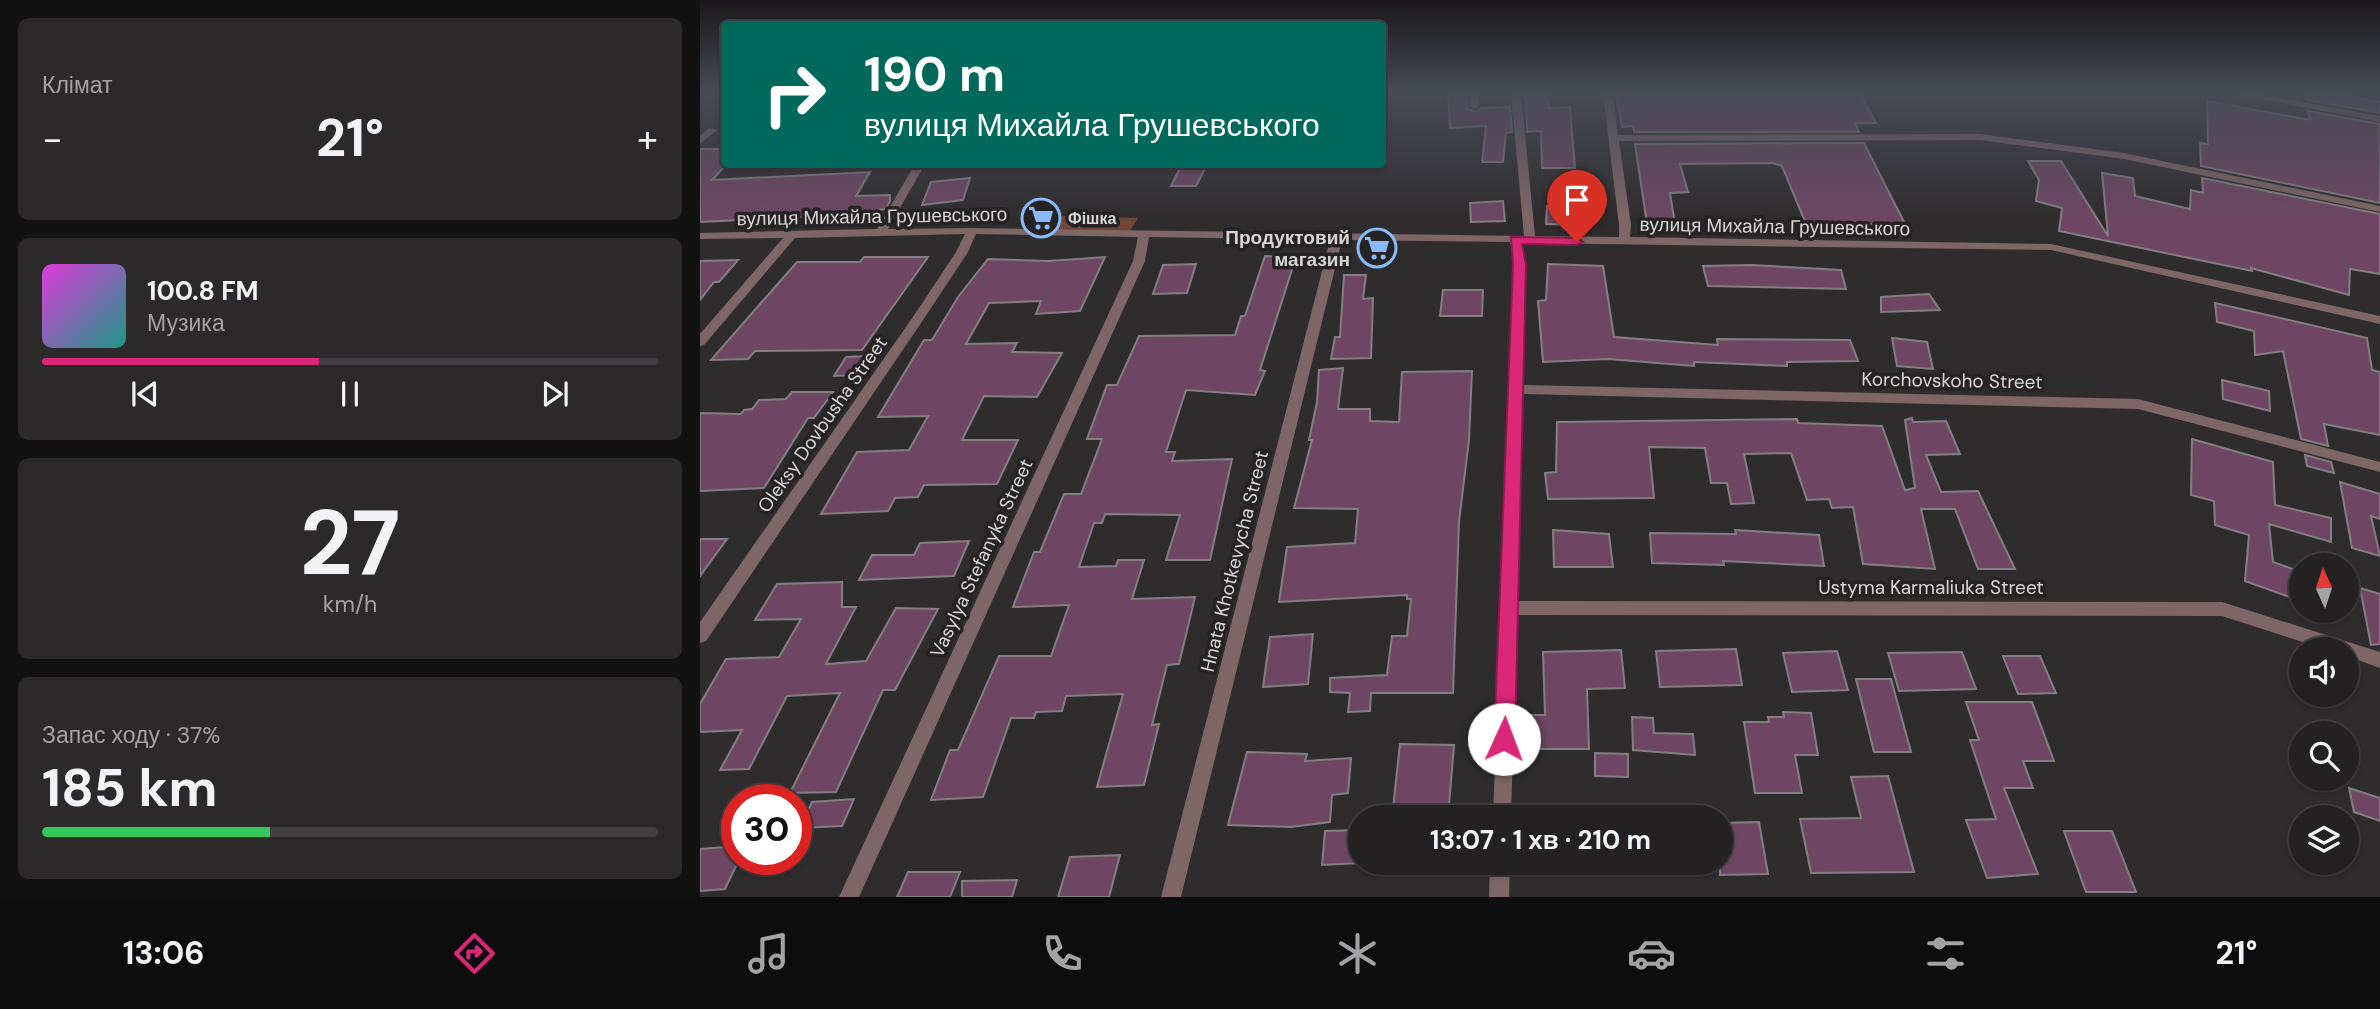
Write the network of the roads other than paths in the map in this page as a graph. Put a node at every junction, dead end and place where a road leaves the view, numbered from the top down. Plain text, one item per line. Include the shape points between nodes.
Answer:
1 (1518, 135) edge
2 (1613, 135) edge
3 (1613, 138) junction
4 (918, 168) edge
5 (2380, 209) edge
6 (881, 232) junction
7 (972, 232) junction
8 (793, 233) junction
9 (1144, 233) junction
10 (700, 236) edge
11 (1337, 236) junction
12 (1523, 240) junction
13 (1624, 242) junction
14 (2380, 320) edge
15 (700, 342) edge
16 (1515, 389) junction
17 (2380, 467) edge
18 (1509, 608) junction
19 (700, 636) edge
20 (2309, 637) edge
21 (2359, 653) edge
22 (2380, 660) edge
23 (1502, 805) edge
24 (1500, 875) edge
25 (849, 897) edge
26 (1171, 897) edge
27 (1499, 897) edge

1 - 12 street
2 - 3 street
3 - 5 street via 1980,137 2124,156
3 - 13 street
4 - 6 street
6 - 7 street, вулиця Михайла Грушевського
6 - 8 street, вулиця Михайла Грушевського
7 - 9 street, вулиця Михайла Грушевського
7 - 19 street, Oleksy Dovbusha Street via 919,317
8 - 10 street, вулиця Михайла Грушевського
8 - 15 street
9 - 11 street, вулиця Михайла Грушевського
9 - 25 street, Vasylya Stefanyka Street via 1139,261
11 - 12 street, вулиця Михайла Грушевського
11 - 26 street, Hnata Khotkevycha Street
12 - 13 street, вулиця Михайла Грушевського
12 - 16 street
13 - 14 street, вулиця Михайла Грушевського via 2051,247
16 - 17 street, Korchovskoho Street via 2138,404
16 - 18 street
18 - 20 street, Ustyma Karmaliuka Street via 2222,609
18 - 23 street
21 - 22 street, Ustyma Karmaliuka Street
24 - 27 street

